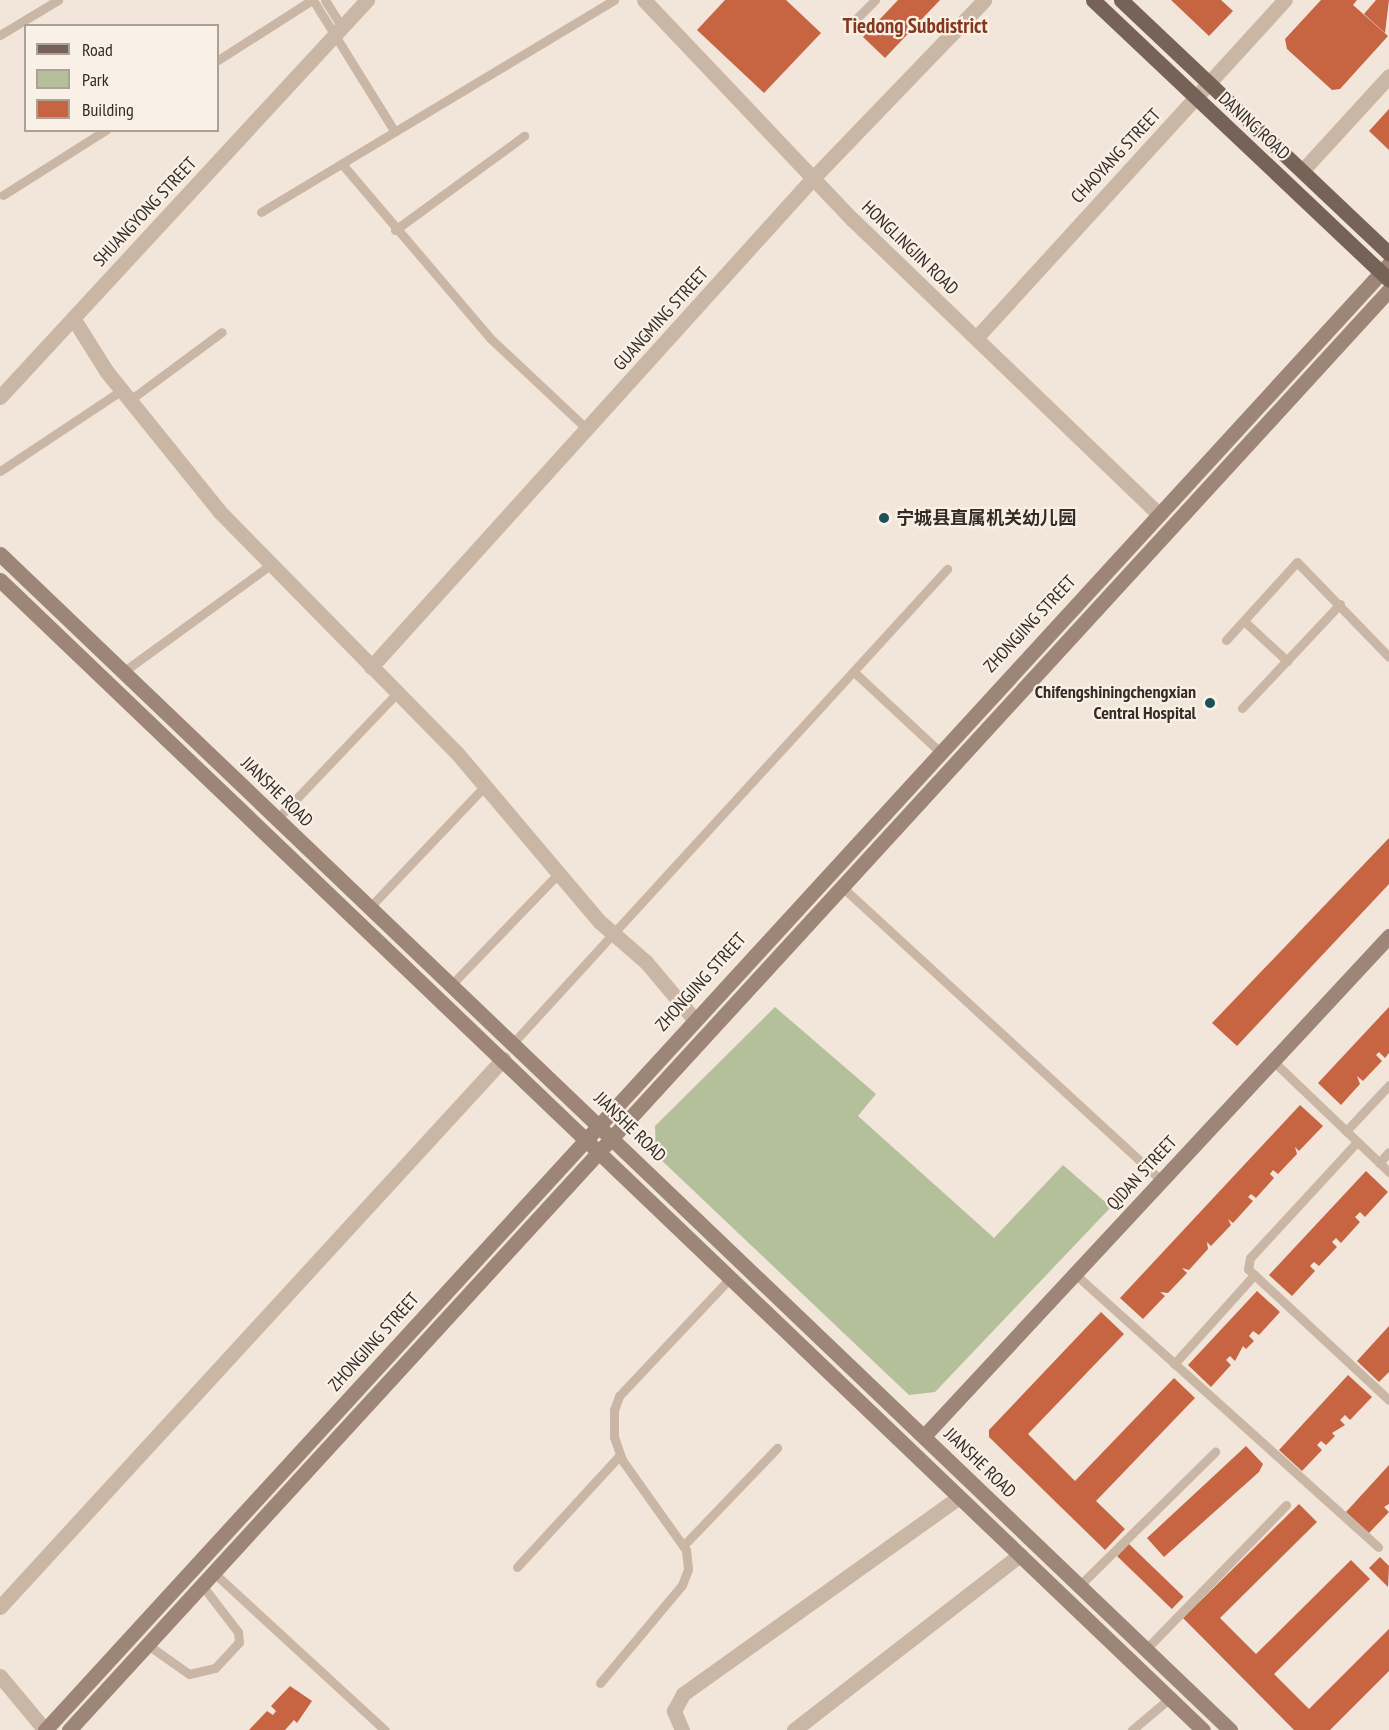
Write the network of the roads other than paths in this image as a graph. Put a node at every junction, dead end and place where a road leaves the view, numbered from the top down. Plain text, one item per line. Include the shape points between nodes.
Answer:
1 (58, 0) edge
2 (313, 0) edge
3 (325, 0) edge
4 (367, 0) edge
5 (614, 0) edge
6 (644, 0) edge
7 (875, 0) edge
8 (1093, 0) edge
9 (1121, 0) edge
10 (1285, 0) edge
11 (979, 1) edge
12 (852, 23) dead end
13 (338, 31) junction
14 (0, 35) edge
15 (219, 59) edge
16 (1389, 76) edge
17 (1209, 83) junction
18 (1196, 98) junction
19 (103, 132) edge
20 (395, 132) junction
21 (524, 136) dead end
22 (342, 164) junction
23 (1302, 171) junction
24 (813, 178) junction
25 (3, 195) dead end
26 (261, 212) dead end
27 (395, 230) junction
28 (1389, 253) edge
29 (1386, 272) edge
30 (1389, 290) edge
31 (73, 318) junction
32 (222, 332) dead end
33 (976, 338) junction
34 (126, 395) junction
35 (0, 397) edge
36 (588, 430) junction
37 (0, 471) edge
38 (1159, 514) junction
39 (0, 554) edge
40 (269, 566) junction
41 (947, 569) dead end
42 (0, 580) edge
43 (1340, 604) junction
44 (1244, 621) junction
45 (1226, 640) dead end
46 (1389, 657) edge
47 (1287, 661) junction
48 (371, 667) junction
49 (123, 672) junction
50 (854, 672) junction
51 (397, 693) junction
52 (1242, 708) dead end
53 (939, 751) junction
54 (485, 786) junction
55 (277, 819) junction
56 (559, 873) junction
57 (840, 885) junction
58 (370, 907) junction
59 (616, 936) junction
60 (1389, 936) edge
61 (452, 984) junction
62 (694, 1019) junction
63 (513, 1043) junction
64 (503, 1059) junction
65 (1273, 1061) junction
66 (1389, 1085) edge
67 (599, 1124) junction
68 (1346, 1131) junction
69 (612, 1136) junction
70 (586, 1138) junction
71 (1357, 1142) junction
72 (599, 1151) junction
73 (1389, 1152) edge
74 (1379, 1163) junction
75 (1389, 1172) edge
76 (1162, 1181) junction
77 (1075, 1274) junction
78 (1254, 1275) junction
79 (731, 1277) junction
80 (1174, 1364) junction
81 (1389, 1400) edge
82 (924, 1436) junction
83 (777, 1448) dead end
84 (1215, 1452) dead end
85 (620, 1455) junction
86 (959, 1497) junction
87 (1286, 1505) dead end
88 (683, 1546) junction
89 (1378, 1547) dead end
90 (1020, 1555) junction
91 (517, 1567) dead end
92 (214, 1573) junction
93 (202, 1585) junction
94 (1080, 1585) junction
95 (0, 1607) edge
96 (148, 1644) junction
97 (1146, 1649) junction
98 (0, 1676) edge
99 (600, 1683) dead end
100 (1170, 1698) junction
101 (45, 1730) edge
102 (69, 1730) edge
103 (385, 1730) edge
104 (682, 1730) edge
105 (794, 1730) edge
106 (1132, 1730) edge
107 (1203, 1730) edge
108 (1230, 1730) edge

1 - 14 lane
2 - 13 lane
2 - 15 lane
3 - 13 lane
4 - 13 street, SHUANGYONG STREET
5 - 20 lane
6 - 24 street, HONGLINGJIN ROAD
7 - 12 lane
8 - 18 main road, DANING ROAD
9 - 17 main road, DANING ROAD
10 - 17 street, CHAOYANG STREET
11 - 24 street, GUANGMING STREET
13 - 20 lane
13 - 31 street, SHUANGYONG STREET
16 - 23 street
17 - 18 street, CHAOYANG STREET
17 - 23 main road, DANING ROAD
18 - 29 main road, DANING ROAD
18 - 33 street, CHAOYANG STREET
19 - 25 lane
20 - 22 lane
21 - 27 lane
22 - 26 lane
22 - 27 lane
23 - 28 main road, DANING ROAD
24 - 33 street, HONGLINGJIN ROAD
24 - 36 street, GUANGMING STREET
27 - 36 lane via 490,338
29 - 38 main road, ZHONGJING STREET
30 - 57 main road, ZHONGJING STREET
31 - 34 street
31 - 35 street, SHUANGYONG STREET
32 - 34 lane
33 - 38 street, HONGLINGJIN ROAD
34 - 37 lane
34 - 40 street
36 - 48 street, GUANGMING STREET
38 - 53 main road, ZHONGJING STREET
39 - 49 main road, JIANSHE ROAD
40 - 48 street
40 - 49 lane
41 - 50 lane
42 - 64 main road
43 - 44 lane via 1297,562
43 - 46 lane
43 - 47 lane
44 - 45 lane
44 - 47 lane
47 - 52 lane
48 - 51 street
49 - 55 main road, JIANSHE ROAD
50 - 53 lane
50 - 59 lane
51 - 54 street
51 - 55 lane
53 - 62 main road, ZHONGJING STREET
54 - 56 street
54 - 58 lane
55 - 58 main road, JIANSHE ROAD
56 - 59 street
56 - 61 lane
57 - 69 main road, ZHONGJING STREET
57 - 76 lane
58 - 61 main road, JIANSHE ROAD
59 - 62 street via 646,962
59 - 63 lane
60 - 65 main road, QIDAN STREET
61 - 63 main road, JIANSHE ROAD
62 - 67 main road, ZHONGJING STREET
63 - 67 main road, JIANSHE ROAD
64 - 70 main road
64 - 95 street
65 - 68 lane
65 - 76 main road, QIDAN STREET
66 - 68 lane
67 - 69 main road, JIANSHE ROAD
67 - 70 main road, ZHONGJING STREET
68 - 71 lane
69 - 72 main road, ZHONGJING STREET
69 - 82 main road, JIANSHE ROAD
70 - 72 main road
70 - 101 main road, ZHONGJING STREET
71 - 74 lane
71 - 78 lane via 1250,1258 1248,1269
72 - 79 main road
72 - 92 main road, ZHONGJING STREET
73 - 74 lane
74 - 75 lane
76 - 77 main road, QIDAN STREET
77 - 80 lane
77 - 82 main road, QIDAN STREET
78 - 80 lane
78 - 81 lane
79 - 85 lane via 619,1396 614,1437
79 - 86 main road
80 - 89 lane
82 - 94 main road, JIANSHE ROAD
83 - 88 lane
84 - 94 lane
85 - 88 lane
85 - 91 lane
86 - 90 main road
86 - 104 street via 683,1694 674,1711
87 - 97 lane
88 - 99 lane via 688,1569 682,1585
90 - 100 main road
90 - 105 street
92 - 93 main road, ZHONGJING STREET
92 - 103 lane
93 - 96 main road, ZHONGJING STREET
93 - 96 lane via 238,1632 239,1642 216,1668 189,1674
94 - 97 main road, JIANSHE ROAD
96 - 102 main road, ZHONGJING STREET
97 - 108 main road, JIANSHE ROAD
98 - 101 street
100 - 106 lane
100 - 107 main road

